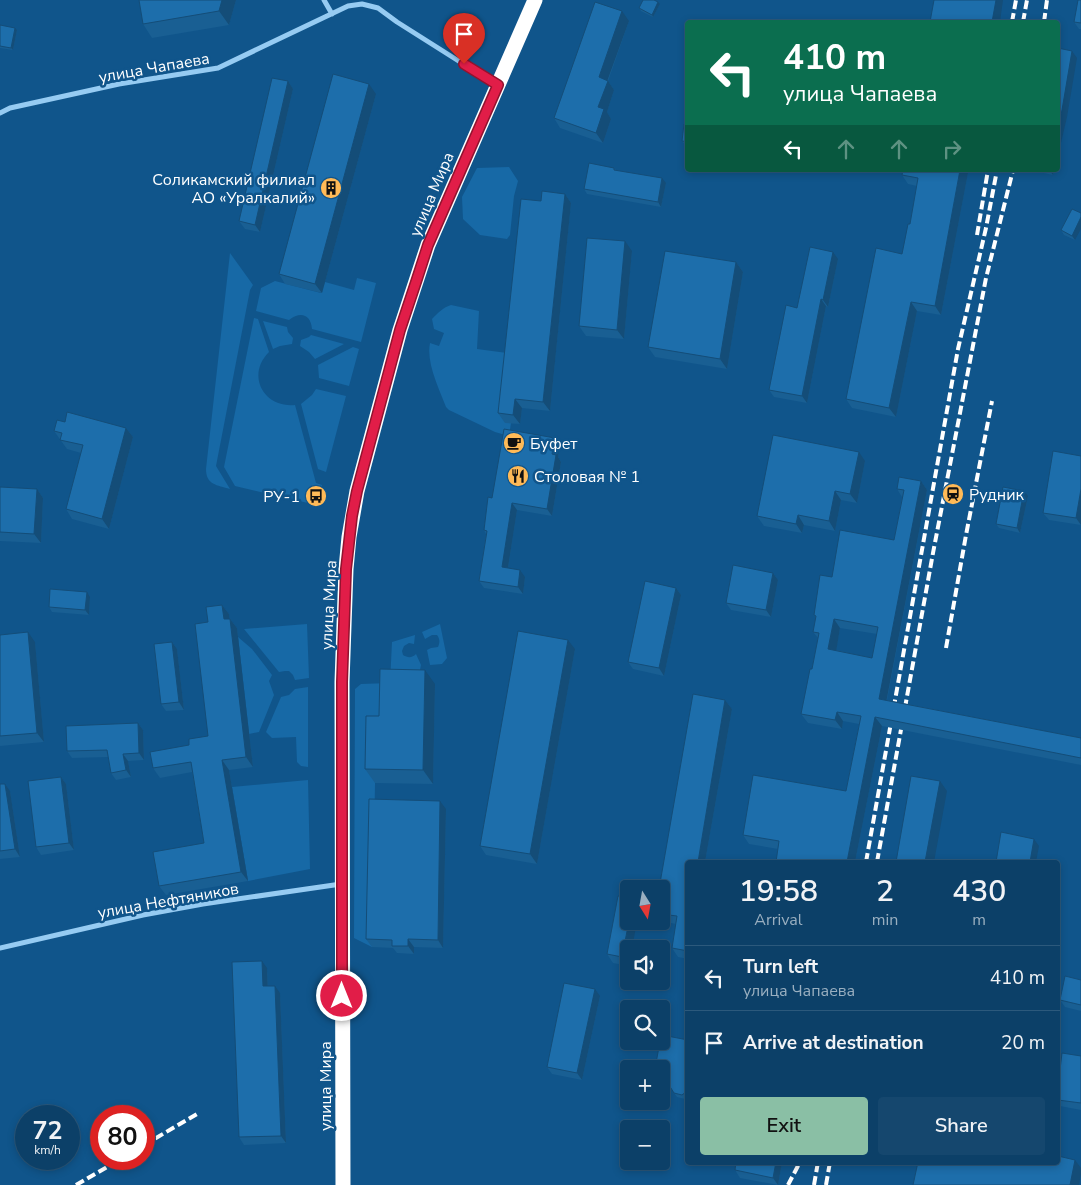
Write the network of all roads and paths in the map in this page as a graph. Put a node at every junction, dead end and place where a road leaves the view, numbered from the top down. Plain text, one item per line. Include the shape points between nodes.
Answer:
1 (324, 0) edge
2 (535, 0) edge
3 (332, 14) junction
4 (498, 85) junction
5 (0, 113) edge
6 (342, 884) junction
7 (0, 948) edge
8 (343, 1185) edge

1 - 3 street
2 - 4 highway, улица Мира
3 - 4 street, улица Чапаева via 348,6 362,4 378,8
3 - 5 street, улица Чапаева via 218,68 119,84
4 - 6 highway, улица Мира via 425,254 400,330 354,508 346,569 342,682
6 - 7 street, улица Нефтяников via 143,915
6 - 8 highway, улица Мира

